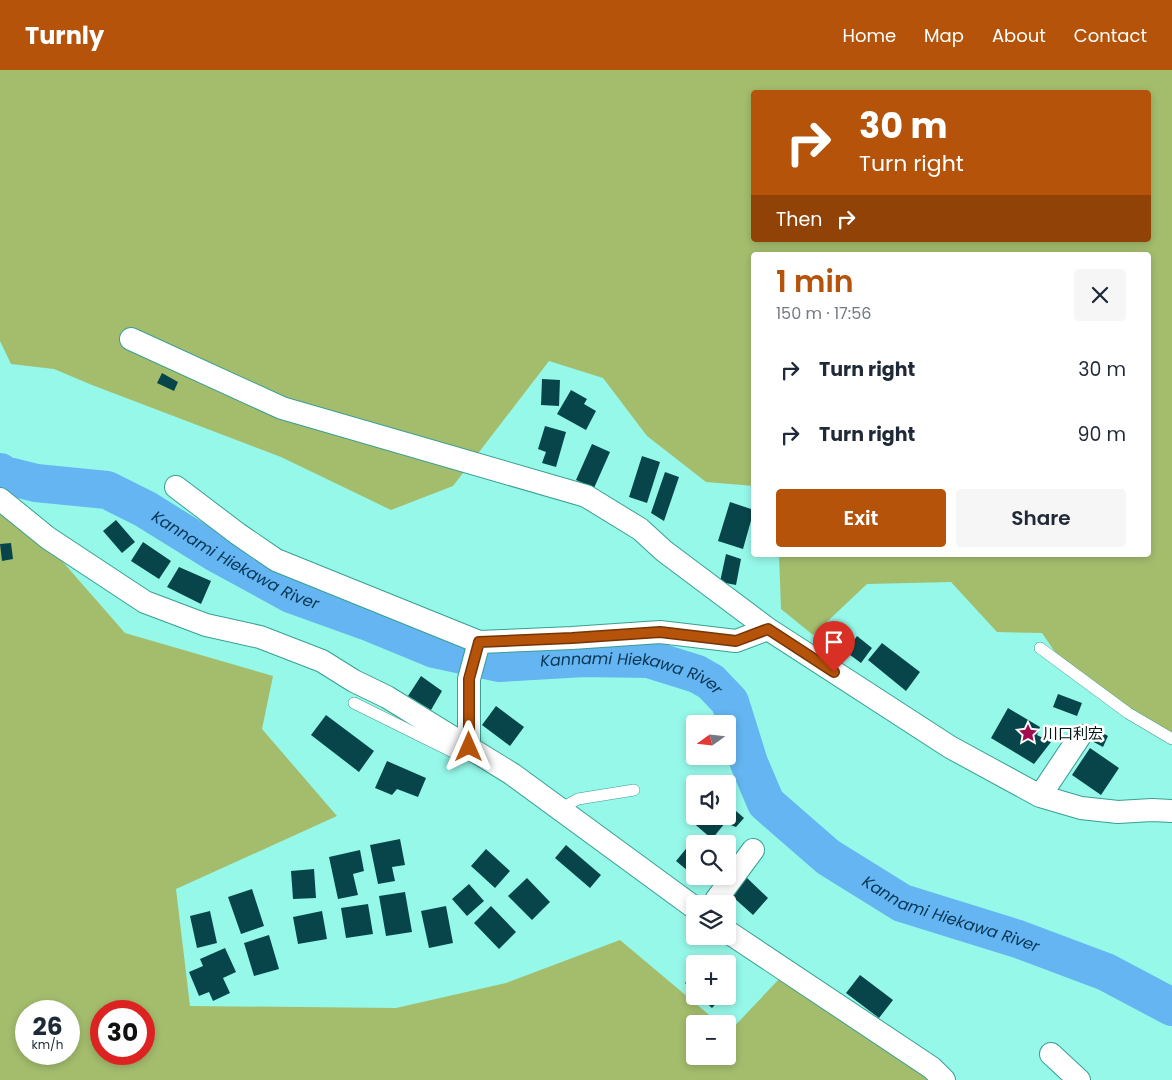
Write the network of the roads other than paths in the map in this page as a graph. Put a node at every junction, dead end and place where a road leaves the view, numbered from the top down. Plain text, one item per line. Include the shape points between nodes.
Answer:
1 (132, 339) dead end
2 (176, 487) dead end
3 (0, 499) edge
4 (768, 629) junction
5 (479, 642) junction
6 (1040, 648) dead end
7 (354, 703) dead end
8 (1080, 736) dead end
9 (1172, 740) edge
10 (469, 747) junction
11 (634, 790) dead end
12 (1040, 796) junction
13 (560, 809) junction
14 (1172, 812) edge
15 (753, 850) dead end
16 (720, 895) edge
17 (686, 901) edge
18 (736, 920) edge
19 (736, 930) edge
20 (736, 938) edge
21 (1051, 1054) dead end
22 (944, 1080) edge
23 (1079, 1080) edge

1 - 4 street via 282,408 586,496 640,529 664,551
2 - 5 street via 276,560
3 - 10 street via 48,538 145,602 206,625 260,637 322,661
4 - 5 street via 736,641 660,632
4 - 12 street via 950,747
5 - 10 street via 469,679
6 - 9 lane via 1128,713
7 - 10 lane via 455,753
8 - 12 street
10 - 13 street
11 - 13 lane via 578,799
12 - 14 street via 1082,808
13 - 17 street
15 - 16 street
18 - 19 street via 740,924
20 - 22 street via 932,1068
21 - 23 street

